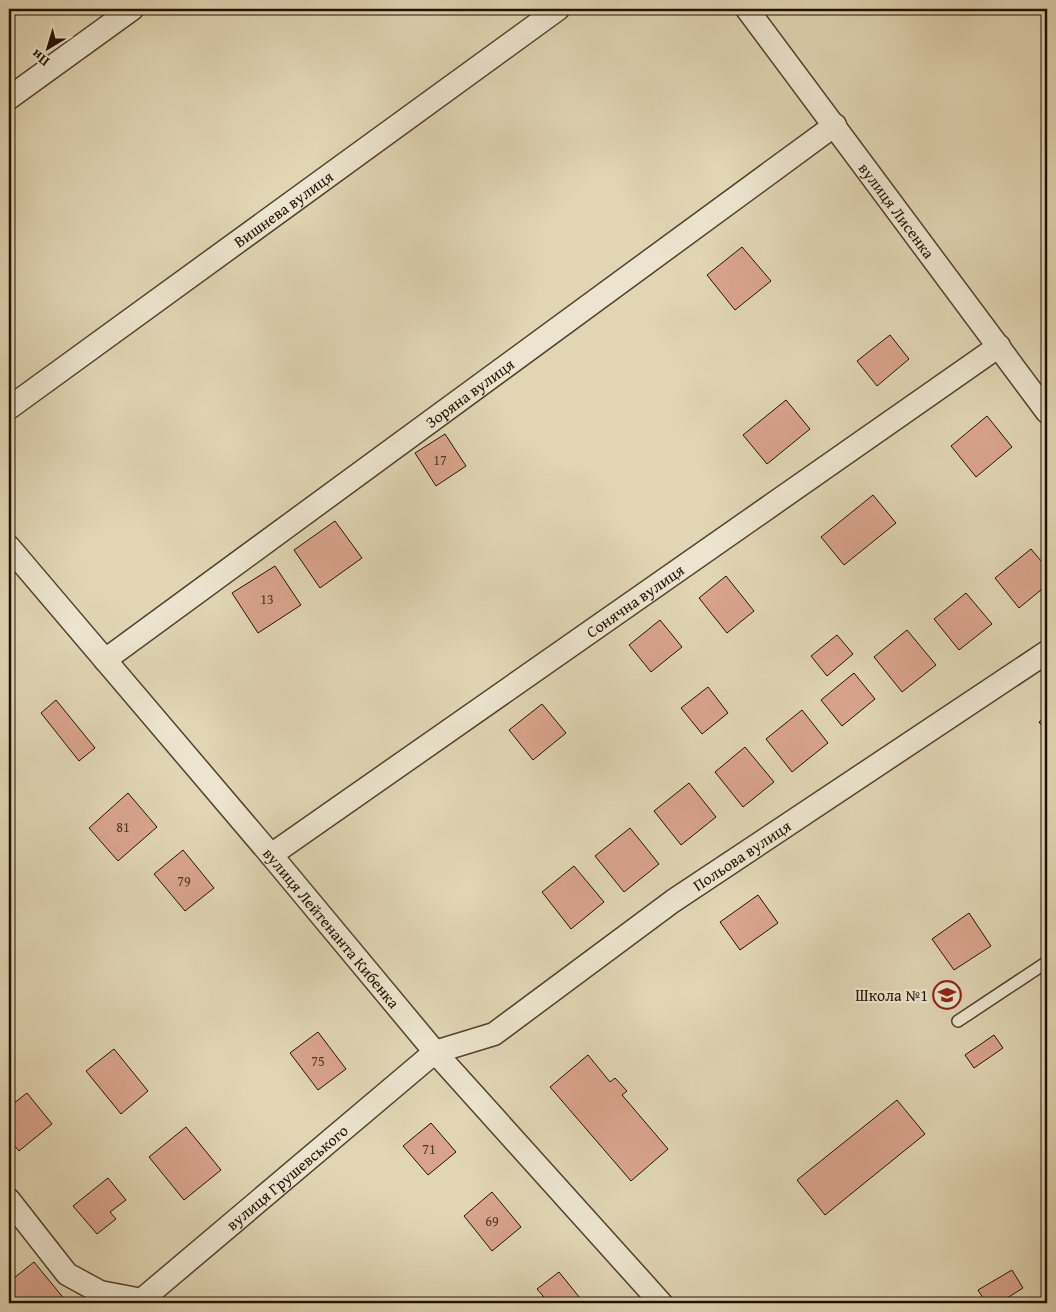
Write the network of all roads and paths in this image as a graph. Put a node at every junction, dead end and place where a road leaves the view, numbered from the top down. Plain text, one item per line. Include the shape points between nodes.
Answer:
1 (132, 9) edge
2 (558, 9) edge
3 (748, 9) edge
4 (9, 98) edge
5 (836, 125) junction
6 (999, 346) junction
7 (9, 408) edge
8 (1047, 412) edge
9 (9, 547) edge
10 (1047, 652) edge
11 (105, 660) junction
12 (271, 855) junction
13 (1047, 962) edge
14 (958, 1021) dead end
15 (436, 1052) junction
16 (9, 1200) edge
17 (142, 1302) edge
18 (661, 1303) edge

1 - 4 street
2 - 7 street, Вишнева вулиця
3 - 5 street, вулиця Лисенка
5 - 6 street, вулиця Лисенка
5 - 11 street, Зоряна вулиця
6 - 8 street, вулиця Лисенка
6 - 12 street, Сонячна вулиця
9 - 11 street, вулиця Лейтенанта Кибенка
10 - 15 street, Польова вулиця via 673,901 494,1034
11 - 12 street, вулиця Лейтенанта Кибенка
12 - 15 street, вулиця Лейтенанта Кибенка
13 - 14 lane
15 - 17 street, вулиця Грушевського
15 - 18 street, вулиця Лейтенанта Кибенка
16 - 17 street via 68,1274 100,1292

